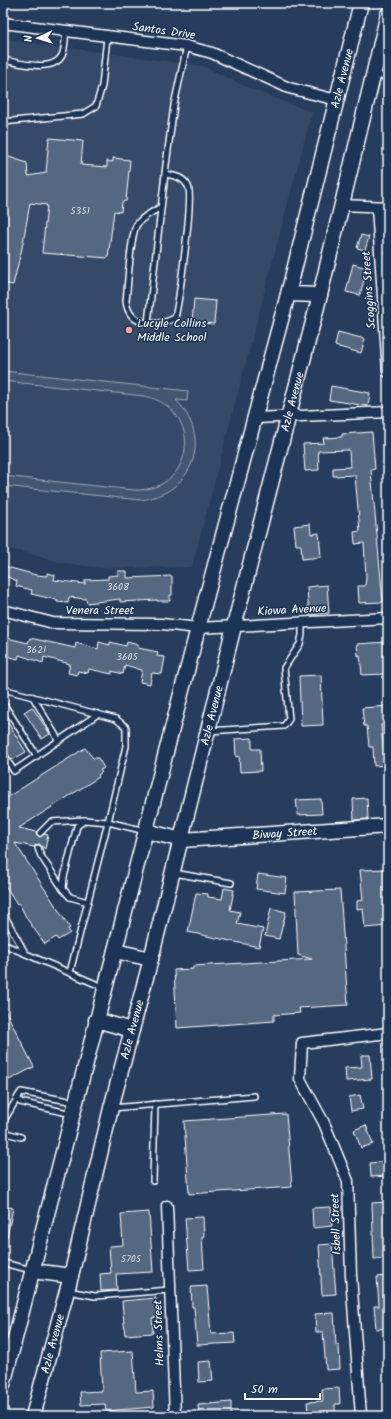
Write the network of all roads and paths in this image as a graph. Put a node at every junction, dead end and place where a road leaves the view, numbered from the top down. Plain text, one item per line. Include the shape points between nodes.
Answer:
1 (360, 3) edge
2 (388, 14) edge
3 (3, 23) edge
4 (66, 31) junction
5 (107, 37) junction
6 (187, 46) junction
7 (3, 60) edge
8 (373, 74) junction
9 (388, 78) edge
10 (337, 100) junction
11 (3, 122) edge
12 (165, 174) junction
13 (342, 205) junction
14 (161, 207) junction
15 (377, 207) junction
16 (388, 207) edge
17 (288, 294) junction
18 (320, 295) junction
19 (148, 323) junction
20 (388, 372) edge
21 (388, 412) edge
22 (256, 418) junction
23 (289, 418) junction
24 (3, 610) edge
25 (388, 618) edge
26 (302, 622) junction
27 (234, 626) junction
28 (198, 628) junction
29 (3, 689) edge
30 (33, 697) junction
31 (3, 703) edge
32 (98, 714) junction
33 (208, 732) junction
34 (59, 741) junction
35 (3, 754) edge
36 (37, 756) junction
37 (85, 820) junction
38 (108, 822) junction
39 (388, 826) edge
40 (146, 832) junction
41 (40, 833) dead end
42 (182, 840) junction
43 (38, 848) dead end
44 (173, 873) junction
45 (231, 883) dead end
46 (62, 889) junction
47 (88, 902) junction
48 (3, 913) edge
49 (3, 944) edge
50 (115, 951) junction
51 (25, 953) junction
52 (151, 959) junction
53 (70, 972) junction
54 (105, 988) junction
55 (96, 1020) junction
56 (132, 1030) junction
57 (388, 1033) edge
58 (254, 1096) dead end
59 (18, 1097) junction
60 (155, 1104) junction
61 (74, 1108) junction
62 (111, 1108) junction
63 (3, 1122) edge
64 (3, 1132) edge
65 (21, 1137) dead end
66 (153, 1181) dead end
67 (167, 1206) dead end
68 (3, 1263) edge
69 (33, 1271) junction
70 (71, 1276) junction
71 (170, 1290) junction
72 (67, 1291) junction
73 (3, 1385) edge
74 (33, 1416) edge
75 (175, 1416) edge
76 (361, 1416) edge

1 - 10 main road, Azle Avenue
2 - 8 main road, Azle Avenue
3 - 4 street, Santos Drive
4 - 5 street, Santos Drive
4 - 7 lane via 63,54 56,63 46,66
5 - 6 street, Santos Drive
5 - 11 lane via 102,86 96,106 83,114
6 - 10 street, Santos Drive via 212,53 289,88
6 - 12 lane via 174,105
8 - 9 lane
8 - 13 main road, Azle Avenue
10 - 17 main road, Azle Avenue
12 - 14 lane
12 - 19 lane via 178,176 190,188 183,261 175,318 164,324
13 - 15 street
13 - 18 main road, Azle Avenue
14 - 19 lane
14 - 19 lane via 136,226 126,301 127,310 132,317
15 - 16 street
15 - 20 street, Scoggins Street
17 - 18 main road
17 - 22 main road, Azle Avenue
18 - 23 main road, Azle Avenue
21 - 23 street
22 - 23 street
22 - 28 main road, Azle Avenue
23 - 27 main road, Azle Avenue
24 - 28 street, Venera Street via 53,623 162,624
25 - 26 street, Kiowa Avenue
26 - 27 street, Kiowa Avenue
26 - 33 lane via 300,644 284,668 289,719 284,726
27 - 28 street, Kiowa Avenue
27 - 33 main road, Azle Avenue
28 - 40 main road, Azle Avenue
29 - 30 lane
30 - 32 lane
30 - 34 lane
31 - 36 lane
32 - 34 lane
32 - 38 lane via 116,719 126,727 126,746
33 - 42 main road, Azle Avenue
34 - 36 lane
35 - 36 lane via 14,772
37 - 38 lane
37 - 41 lane via 51,822
37 - 46 lane via 77,826
38 - 40 lane
38 - 47 lane
39 - 42 main road, Biway Street
40 - 42 main road, Biway Street
40 - 50 main road, Azle Avenue
42 - 44 main road, Azle Avenue
43 - 46 lane
44 - 45 lane
44 - 52 main road, Azle Avenue
46 - 47 lane via 70,897
47 - 53 lane
48 - 51 lane
49 - 51 lane
50 - 52 main road
50 - 54 main road, Azle Avenue
51 - 53 lane
52 - 56 main road, Azle Avenue
53 - 54 lane
54 - 55 main road, Azle Avenue
55 - 56 main road
55 - 61 main road, Azle Avenue
56 - 62 main road, Azle Avenue
57 - 76 street, Isbell Street via 302,1043 300,1079 324,1123 348,1181 351,1276
58 - 60 lane
59 - 61 lane via 20,1102
59 - 61 lane via 21,1092
59 - 63 lane
60 - 62 lane
60 - 66 lane
61 - 69 main road, Azle Avenue
62 - 70 main road, Azle Avenue
64 - 65 lane
67 - 71 street, Helms Street
68 - 69 lane
69 - 70 main road
69 - 73 main road, Azle Avenue
70 - 72 main road, Azle Avenue
71 - 72 lane via 95,1296
71 - 75 street, Helms Street
72 - 74 main road, Azle Avenue

